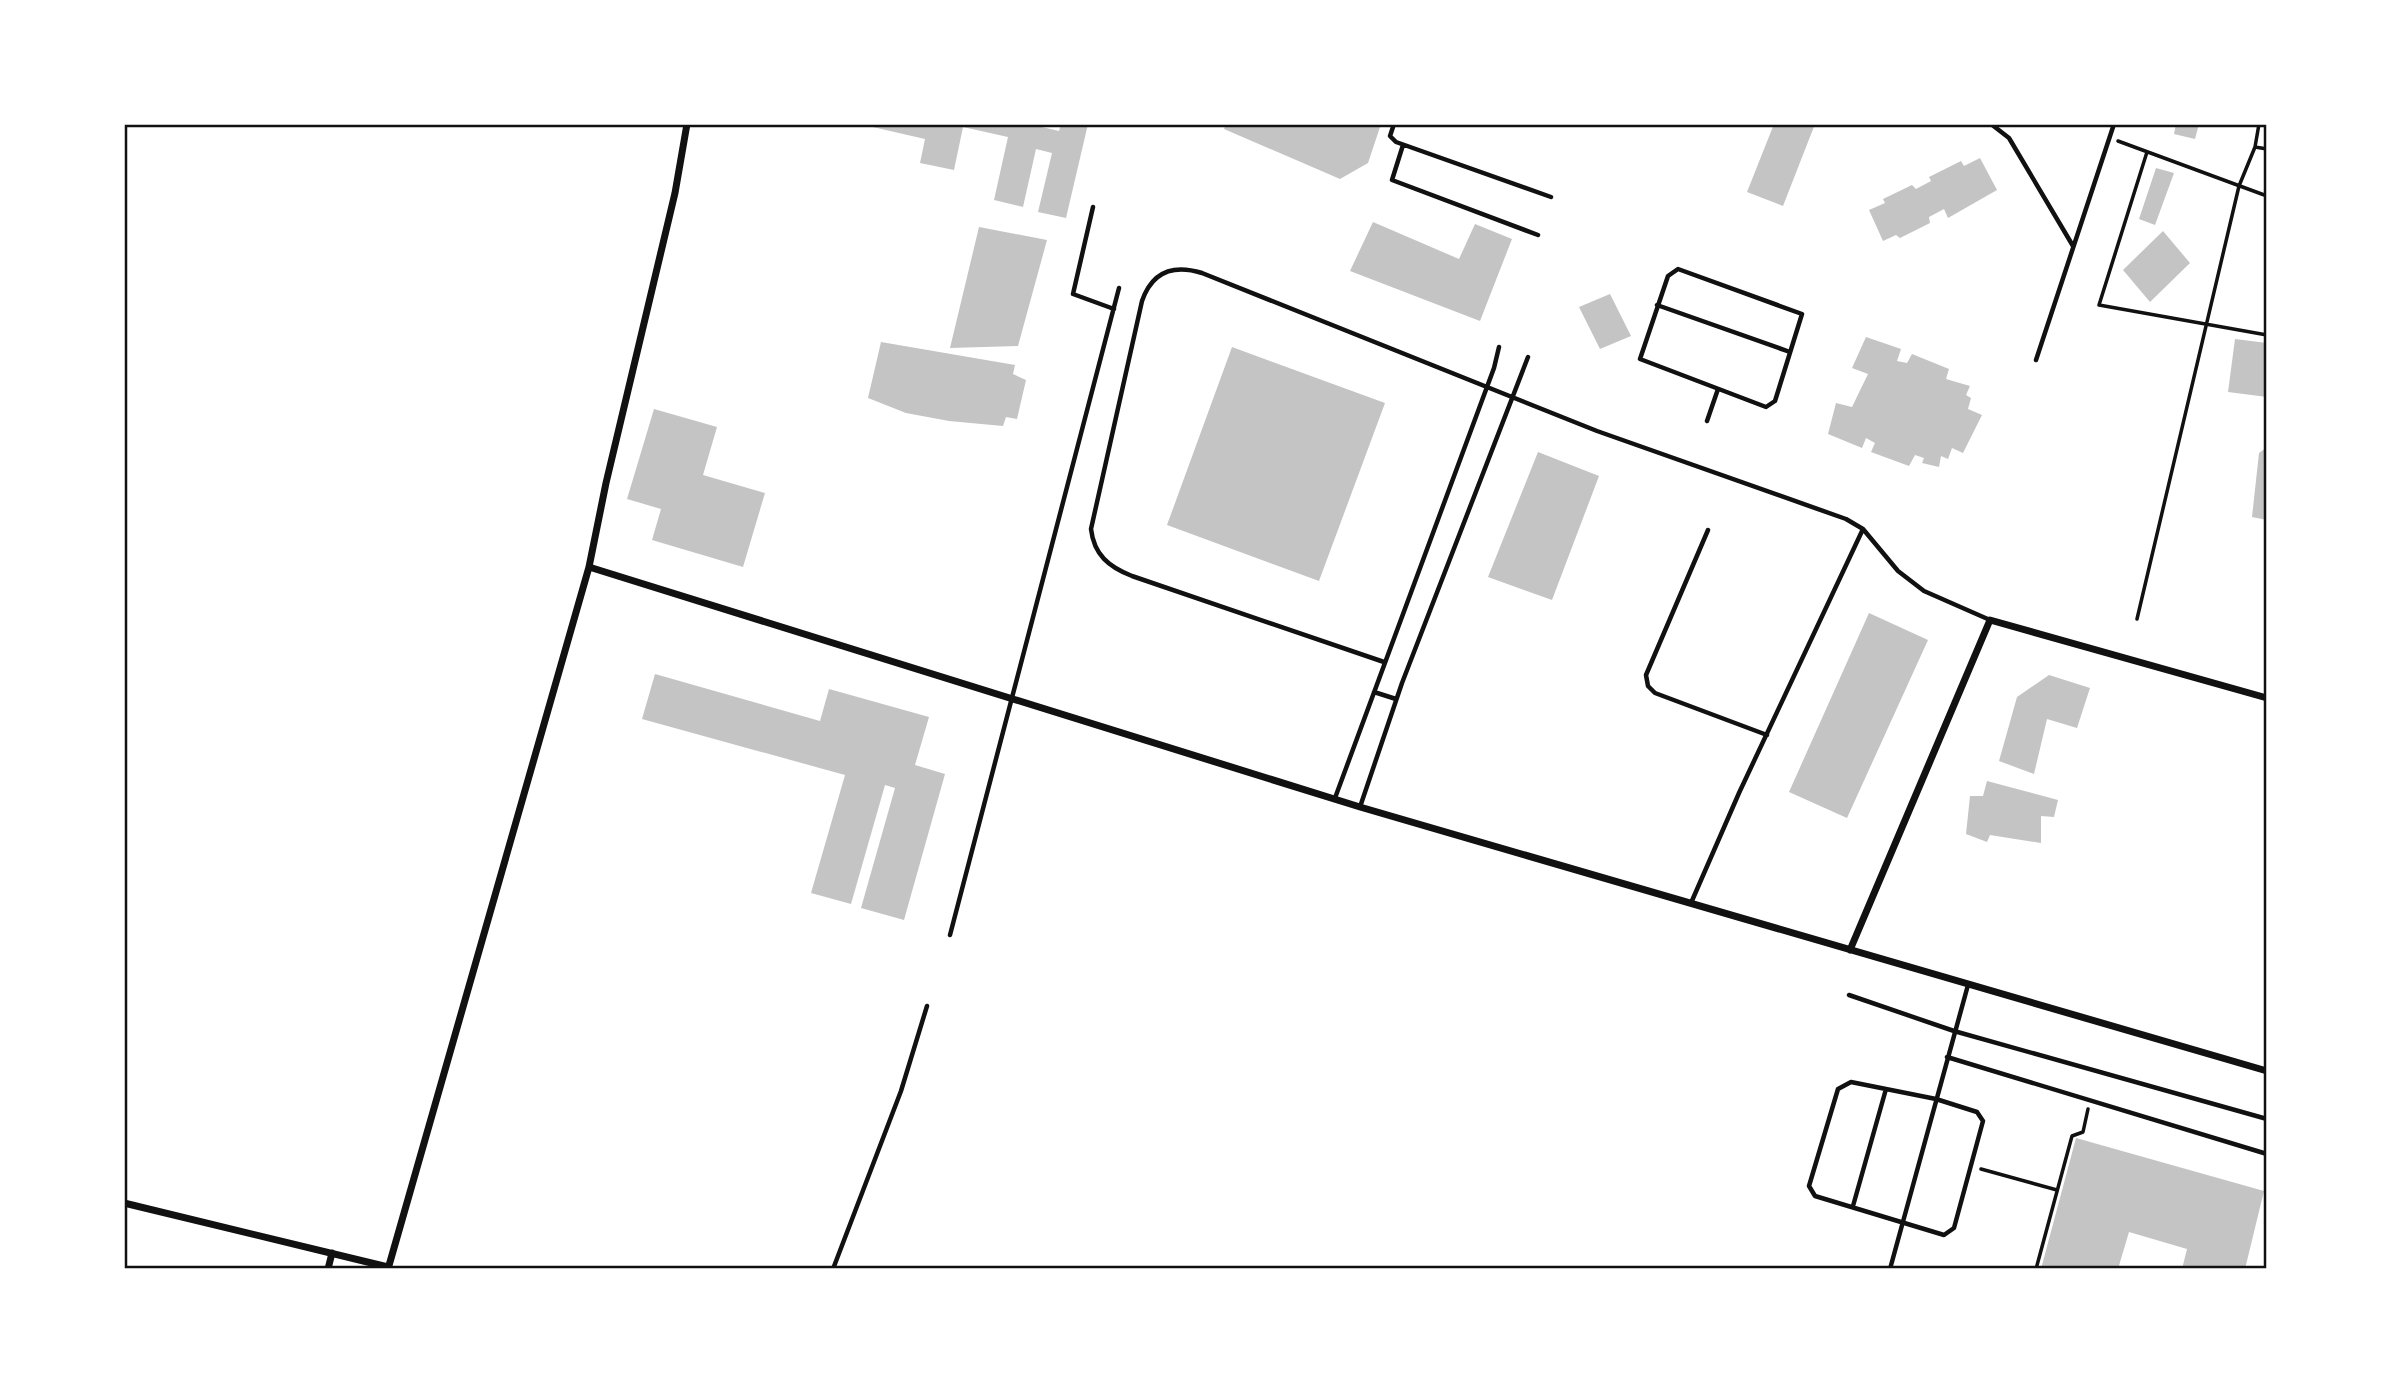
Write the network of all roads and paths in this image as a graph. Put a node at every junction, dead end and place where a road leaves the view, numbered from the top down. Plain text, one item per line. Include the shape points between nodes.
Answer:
1 (687, 124) edge
2 (1394, 124) edge
3 (1991, 124) edge
4 (2114, 124) edge
5 (2259, 124) edge
6 (2110, 138) junction
7 (1403, 145) junction
8 (2255, 147) junction
9 (2267, 149) edge
10 (2147, 152) junction
11 (2239, 186) junction
12 (2267, 196) edge
13 (1551, 197) dead end
14 (1093, 207) dead end
15 (1538, 235) dead end
16 (2074, 247) junction
17 (1119, 288) dead end
18 (1657, 305) junction
19 (1114, 309) junction
20 (2208, 325) junction
21 (2267, 335) edge
22 (1499, 346) dead end
23 (1790, 352) junction
24 (1528, 357) dead end
25 (2036, 360) dead end
26 (1487, 387) junction
27 (1718, 389) junction
28 (1513, 397) junction
29 (1707, 421) dead end
30 (1863, 529) junction
31 (1708, 530) dead end
32 (590, 567) junction
33 (2137, 619) dead end
34 (1990, 620) junction
35 (1384, 662) junction
36 (1374, 692) junction
37 (1013, 698) junction
38 (2267, 698) edge
39 (1396, 699) junction
40 (1767, 734) junction
41 (1335, 798) junction
42 (1360, 807) junction
43 (1690, 904) junction
44 (950, 935) dead end
45 (1850, 950) junction
46 (1968, 985) junction
47 (1849, 995) dead end
48 (928, 1006) dead end
49 (1954, 1031) junction
50 (1947, 1057) junction
51 (2267, 1071) edge
52 (1886, 1089) junction
53 (1936, 1099) junction
54 (2090, 1100) junction
55 (2267, 1119) edge
56 (2267, 1154) edge
57 (1971, 1167) junction
58 (2057, 1190) junction
59 (124, 1203) edge
60 (1853, 1207) junction
61 (1902, 1221) junction
62 (332, 1254) junction
63 (388, 1268) edge
64 (328, 1269) edge
65 (833, 1269) edge
66 (1889, 1269) edge
67 (2036, 1269) edge

1 - 32 street
2 - 7 lane via 1390,136
3 - 16 lane via 2009,138
4 - 6 lane
5 - 8 path
6 - 10 path
6 - 16 lane
7 - 13 lane
7 - 15 lane via 1392,180
8 - 9 path
8 - 11 path
10 - 11 path
10 - 20 path via 2099,305
11 - 12 path
11 - 20 path
14 - 19 lane via 1073,295
16 - 25 lane
17 - 19 lane
18 - 23 lane
18 - 23 lane via 1668,276 1678,270 1799,311 1802,319
18 - 27 lane via 1640,359
19 - 37 lane
20 - 21 path
20 - 33 path
22 - 26 lane
23 - 27 lane via 1770,405
24 - 28 lane
26 - 28 lane
26 - 35 lane
26 - 35 lane via 1194,271 1167,271 1147,286 1091,528 1100,556 1132,576
27 - 29 lane
28 - 30 lane via 1826,511
28 - 39 lane
30 - 34 lane via 1898,571 1924,591
30 - 40 lane
31 - 40 lane via 1646,675 1648,686 1655,693
32 - 37 street
32 - 63 street
34 - 38 street
34 - 45 street
35 - 36 lane
36 - 39 lane
36 - 41 lane
37 - 41 street
37 - 44 lane
39 - 42 lane
40 - 43 lane
41 - 42 street
42 - 43 street
43 - 45 street
45 - 46 street
46 - 49 lane
46 - 51 street
47 - 49 lane
48 - 65 lane
49 - 50 lane
49 - 55 lane
50 - 53 lane
50 - 54 lane
52 - 53 lane
52 - 60 lane
52 - 60 lane via 1851,1082 1838,1089 1809,1186 1815,1196
53 - 57 lane via 1977,1112 1983,1121
53 - 61 lane
54 - 56 lane
54 - 58 path via 2083,1132 2071,1136
57 - 58 path
57 - 61 lane via 1954,1228 1944,1235
58 - 67 path
59 - 62 street
60 - 61 lane
61 - 66 lane
62 - 63 street
62 - 64 street

